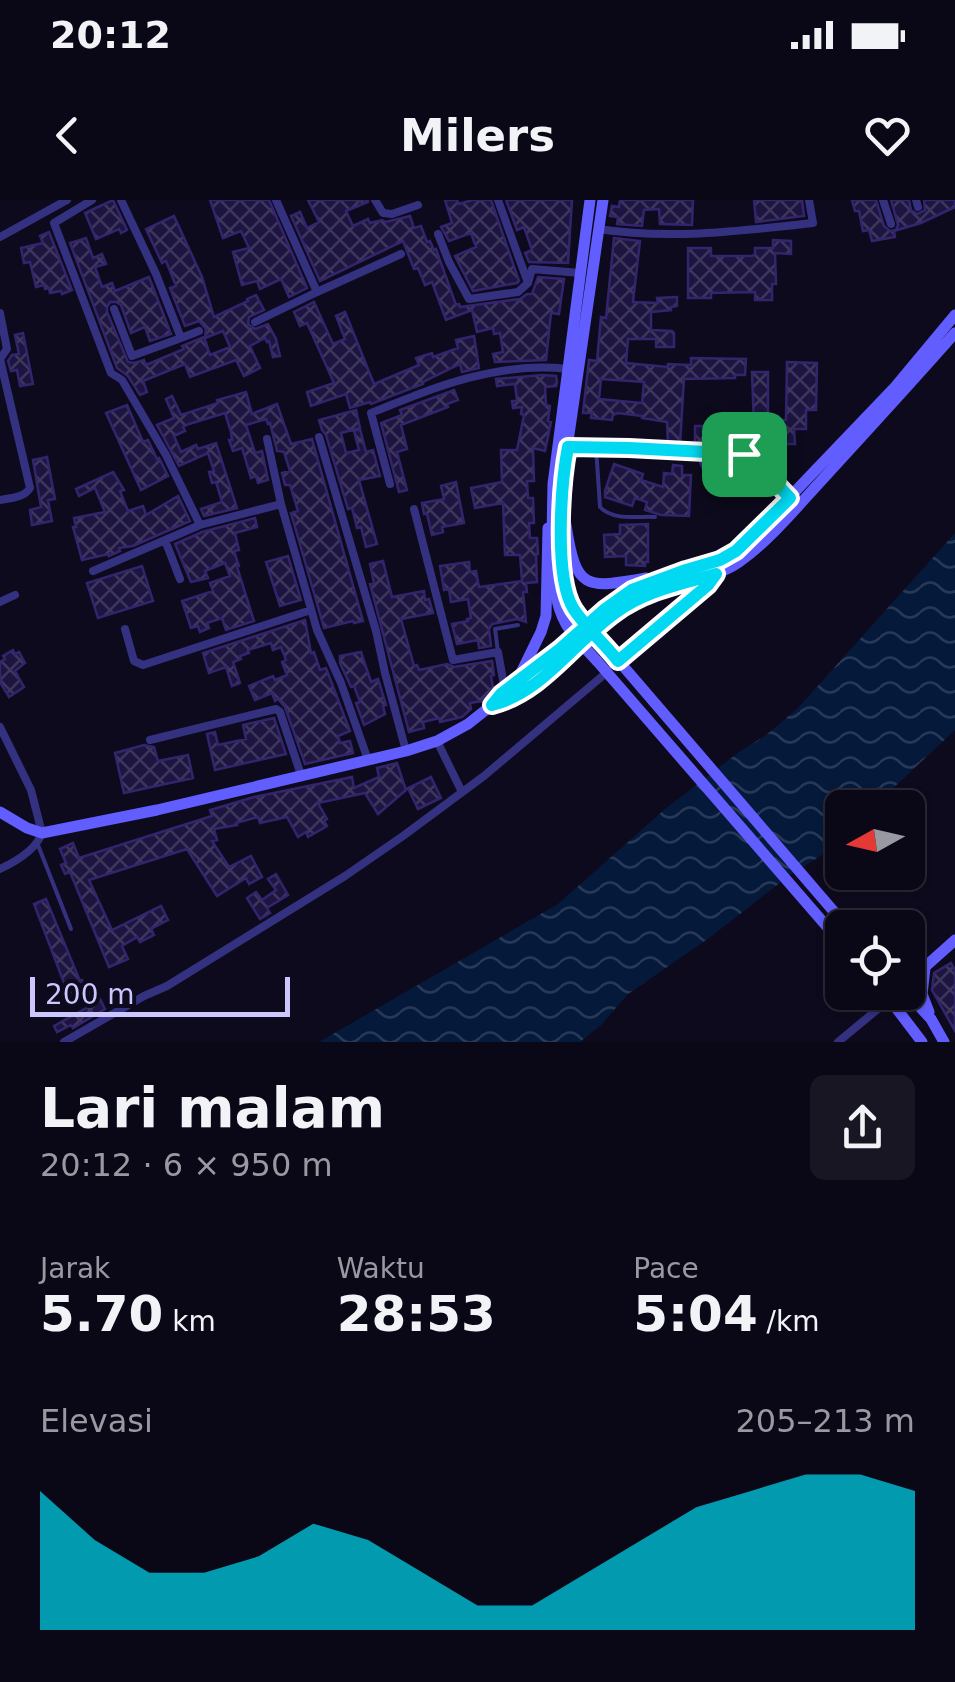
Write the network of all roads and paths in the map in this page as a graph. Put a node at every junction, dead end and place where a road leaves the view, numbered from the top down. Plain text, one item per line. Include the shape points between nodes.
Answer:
1 (66, 200) edge
2 (92, 200) edge
3 (122, 200) edge
4 (276, 200) edge
5 (376, 200) edge
6 (498, 200) edge
7 (590, 200) edge
8 (602, 200) edge
9 (808, 200) edge
10 (884, 200) edge
11 (418, 205) dead end
12 (891, 224) dead end
13 (592, 228) junction
14 (438, 234) dead end
15 (0, 238) edge
16 (401, 254) dead end
17 (580, 273) junction
18 (528, 283) junction
19 (316, 292) junction
20 (114, 310) dead end
21 (0, 313) edge
22 (955, 316) edge
23 (255, 322) dead end
24 (200, 331) dead end
25 (955, 333) edge
26 (181, 338) junction
27 (568, 368) junction
28 (319, 437) dead end
29 (267, 439) dead end
30 (568, 447) junction
31 (596, 447) junction
32 (698, 453) junction
33 (766, 473) junction
34 (390, 484) dead end
35 (556, 498) junction
36 (0, 500) edge
37 (791, 500) junction
38 (281, 504) junction
39 (414, 509) dead end
40 (655, 517) dead end
41 (200, 525) junction
42 (557, 536) junction
43 (164, 540) junction
44 (721, 568) junction
45 (686, 570) junction
46 (93, 571) dead end
47 (180, 579) dead end
48 (14, 596) dead end
49 (0, 602) edge
50 (311, 610) junction
51 (518, 625) dead end
52 (125, 629) dead end
53 (498, 652) junction
54 (614, 656) junction
55 (606, 673) junction
56 (511, 687) junction
57 (492, 705) junction
58 (0, 727) edge
59 (150, 740) dead end
60 (438, 745) junction
61 (406, 751) junction
62 (368, 760) junction
63 (302, 775) junction
64 (462, 792) junction
65 (0, 812) edge
66 (40, 838) junction
67 (0, 868) edge
68 (832, 910) edge
69 (825, 925) edge
70 (71, 929) dead end
71 (955, 940) edge
72 (925, 968) edge
73 (925, 1002) edge
74 (872, 1010) edge
75 (898, 1010) edge
76 (923, 1010) edge
77 (932, 1020) junction
78 (64, 1042) edge
79 (838, 1042) edge
80 (922, 1042) edge
81 (944, 1042) edge

1 - 15 street
2 - 41 street via 54,223 111,373 122,380
3 - 26 street
4 - 19 street
5 - 11 street via 392,214
6 - 18 street
7 - 13 main road
8 - 13 main road
9 - 13 street via 813,223 662,235
10 - 12 street
13 - 17 main road
13 - 30 main road
14 - 18 street via 469,298 518,292
16 - 19 street
17 - 18 street via 532,269
17 - 27 main road
19 - 23 street
20 - 26 street via 132,356
21 - 36 street via 7,349 0,359 30,488
22 - 37 main road
24 - 26 street
25 - 37 main road
27 - 34 street via 521,367 462,378 371,413
27 - 35 main road
28 - 61 street
29 - 38 street
30 - 31 lane
30 - 35 main road
31 - 32 lane
31 - 40 lane via 602,510
32 - 33 lane via 744,454
32 - 33 lane via 702,468 720,484
33 - 37 lane
35 - 42 main road
35 - 45 main road via 575,565 586,580 623,582
35 - 56 main road via 547,532 546,616
37 - 44 main road via 743,560
38 - 41 street
38 - 50 street
39 - 53 street via 453,660
41 - 43 street
42 - 54 main road, bridge via 569,600
42 - 55 main road, bridge via 559,607
43 - 46 street
43 - 47 street
44 - 45 main road
44 - 54 main road
44 - 57 main road via 627,604 529,687
45 - 56 main road via 632,590
48 - 49 street
50 - 52 street via 143,665 134,661
50 - 62 street
51 - 53 lane via 496,629
53 - 56 street
54 - 68 main road
55 - 64 street
55 - 69 main road
56 - 57 main road
57 - 60 main road
58 - 66 street via 31,790
59 - 63 street via 276,709
60 - 61 main road
60 - 64 street
61 - 62 main road
62 - 63 main road
63 - 66 main road
64 - 78 street via 346,876
65 - 66 main road
66 - 67 street
66 - 70 lane
71 - 72 main road
73 - 77 main road
74 - 79 street
75 - 80 main road
76 - 77 main road
77 - 81 main road

